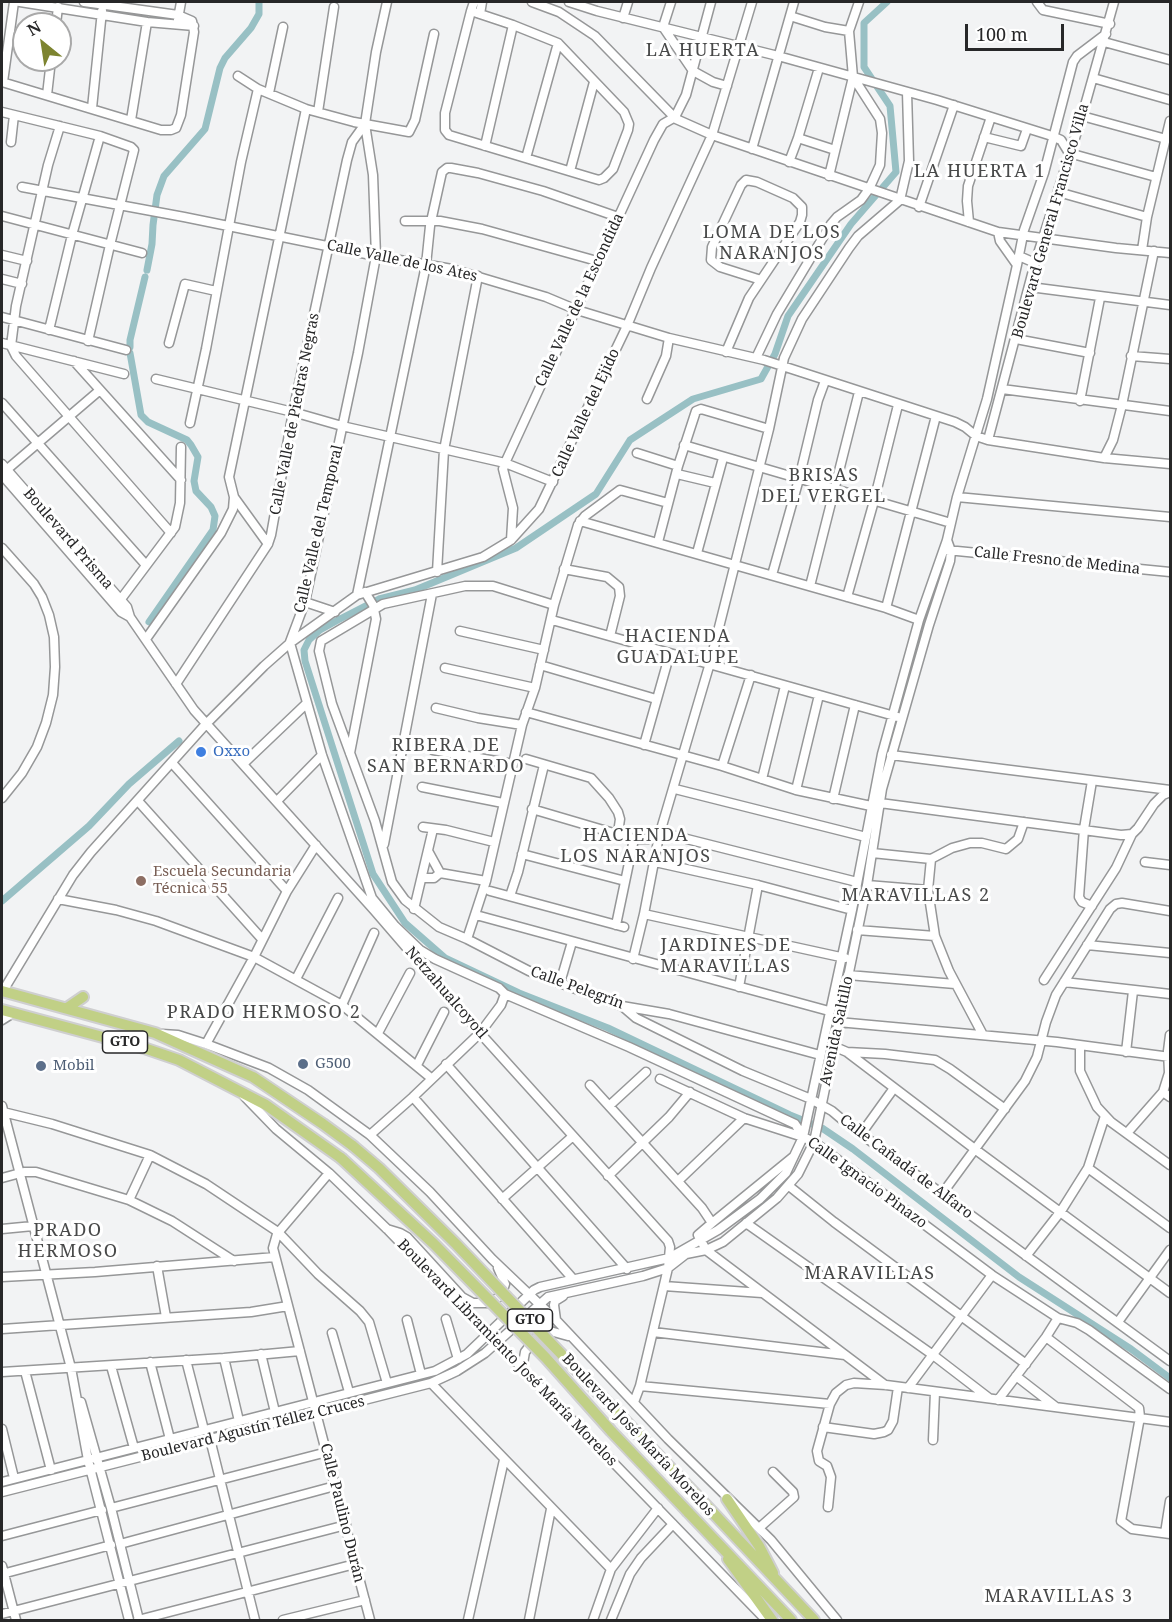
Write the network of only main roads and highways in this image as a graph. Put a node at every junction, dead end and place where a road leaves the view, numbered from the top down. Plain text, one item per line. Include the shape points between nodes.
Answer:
1 (2, 991) edge
2 (83, 997) dead end
3 (67, 1008) junction
4 (2, 1010) edge
5 (727, 1498) road end
6 (717, 1541) junction
7 (779, 1584) junction
8 (772, 1620) edge
9 (790, 1620) edge
10 (814, 1620) edge

1 - 3 main road, GTO
2 - 3 main road
3 - 7 main road, Boulevard José María Morelos / GTO, bridge via 155,1033 253,1077 352,1146 456,1244
4 - 6 main road, Boulevard José María Morelos / GTO, bridge via 160,1053 208,1074 282,1115 341,1158 442,1252
5 - 7 main road
6 - 8 main road
6 - 9 main road, Boulevard José María Morelos / GTO
7 - 10 main road, Boulevard José María Morelos / GTO

